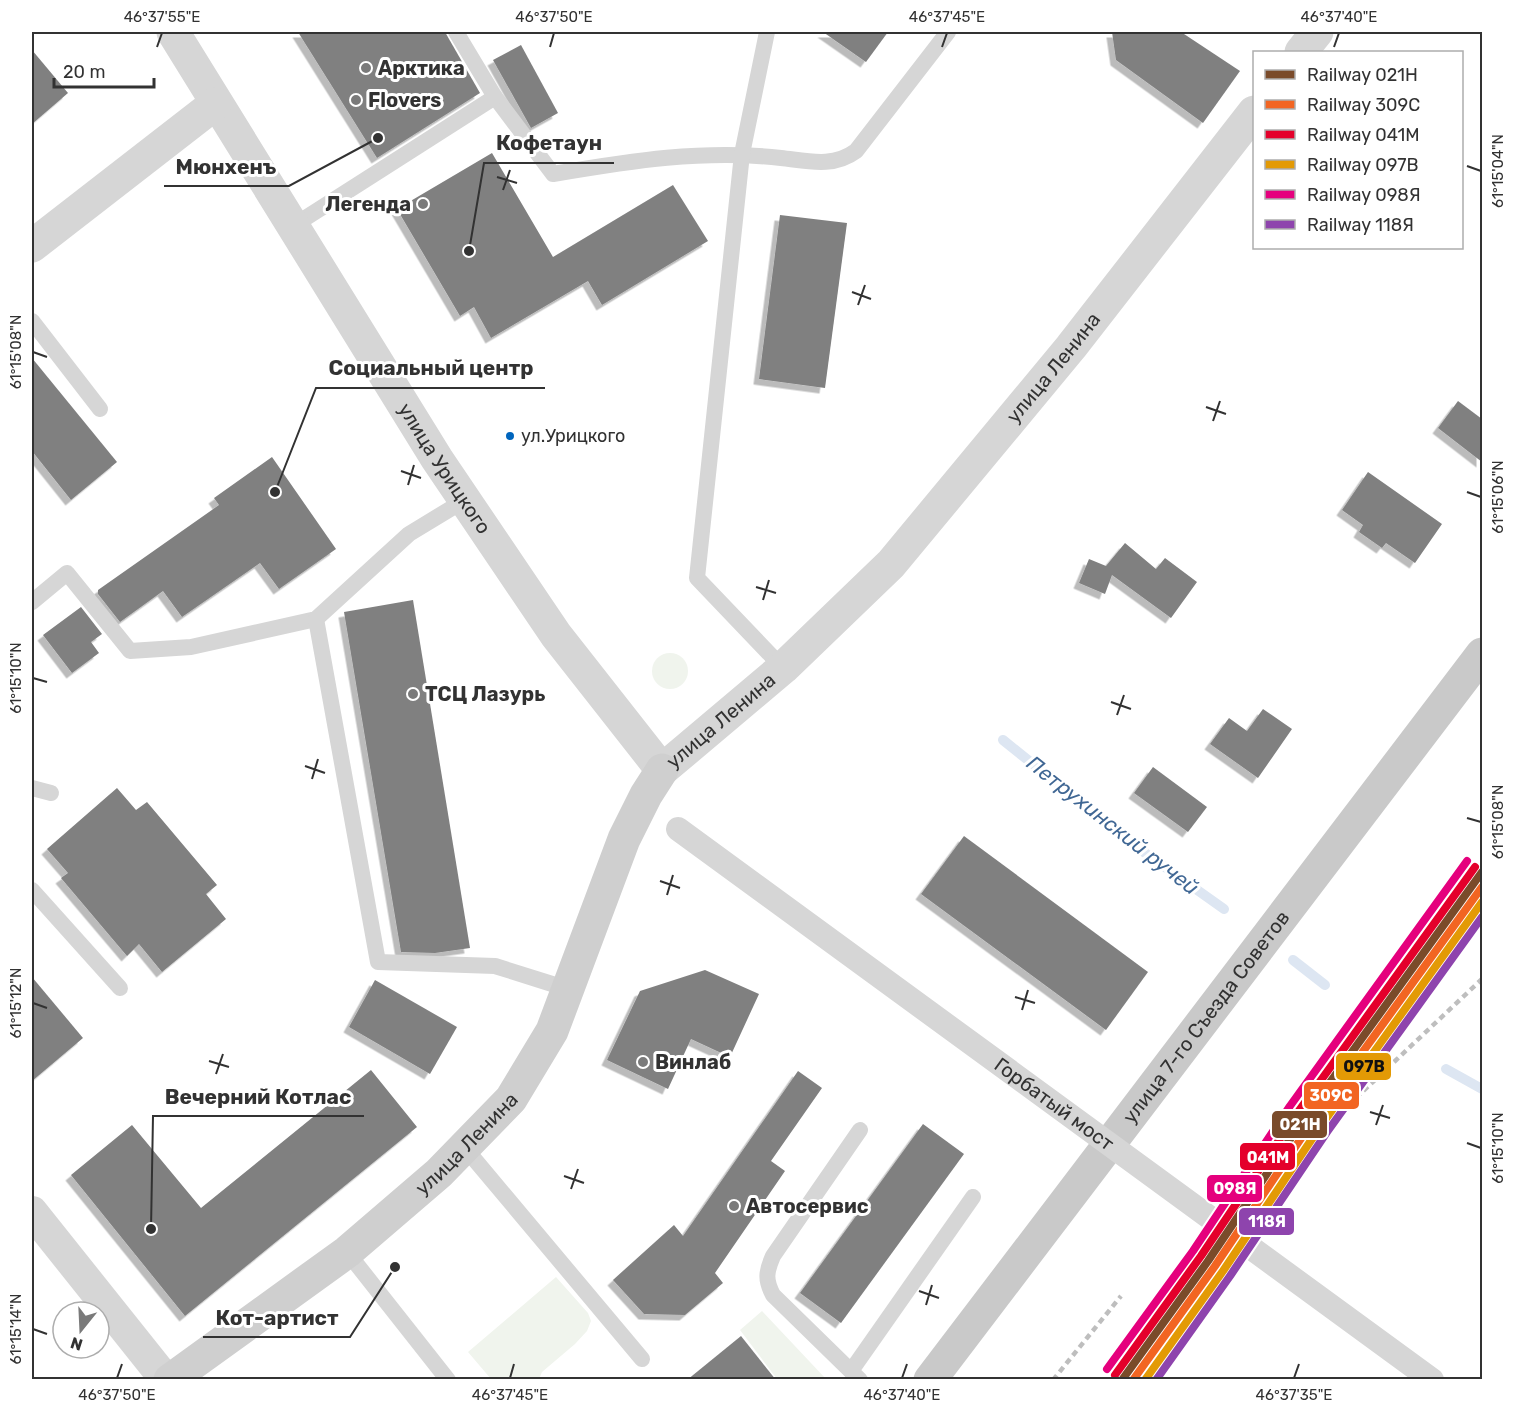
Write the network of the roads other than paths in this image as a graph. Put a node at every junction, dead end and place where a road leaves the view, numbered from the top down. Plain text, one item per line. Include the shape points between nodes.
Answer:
1 (173, 32) edge
2 (456, 32) edge
3 (766, 32) edge
4 (948, 32) edge
5 (1317, 32) edge
6 (1302, 51) edge
7 (495, 97) junction
8 (215, 104) junction
9 (1253, 113) edge
10 (742, 154) junction
11 (293, 226) junction
12 (32, 246) edge
13 (32, 321) edge
14 (100, 409) dead end
15 (465, 500) junction
16 (32, 602) edge
17 (316, 619) junction
18 (1482, 654) edge
19 (783, 668) junction
20 (662, 770) junction
21 (32, 788) edge
22 (51, 793) dead end
23 (678, 829) dead end
24 (32, 890) edge
25 (120, 988) dead end
26 (568, 989) junction
27 (860, 1130) dead end
28 (465, 1148) junction
29 (973, 1197) dead end
30 (32, 1212) edge
31 (347, 1252) junction
32 (642, 1359) dead end
33 (856, 1375) edge
34 (168, 1380) edge
35 (448, 1380) edge
36 (930, 1380) edge
37 (1432, 1380) edge

1 - 8 street, улица Урицкого
2 - 7 lane
3 - 10 lane
4 - 10 lane via 846,159 828,163
5 - 6 street
7 - 10 lane via 553,174 675,156
7 - 11 lane
8 - 11 street, улица Урицкого
8 - 12 street
9 - 19 street, улица Ленина via 1071,347 891,564
10 - 19 lane via 697,578
11 - 15 street, улица Урицкого
13 - 14 lane
15 - 17 lane via 409,534
15 - 20 street, улица Урицкого via 556,635
16 - 17 lane via 67,573 130,651 191,647
17 - 26 lane via 378,962 495,966
18 - 36 main road, улица 7-го Съезда Советов
19 - 20 street, улица Ленина
20 - 26 main road, улица Ленина via 624,839
21 - 22 lane
23 - 37 street, Горбатый мост, bridge
24 - 25 lane
26 - 28 main road, улица Ленина via 552,1031 512,1100
27 - 33 lane via 766,1271 773,1295
28 - 31 main road, улица Ленина
28 - 32 lane
29 - 33 lane
30 - 34 street
31 - 34 main road, улица Ленина
31 - 35 lane

